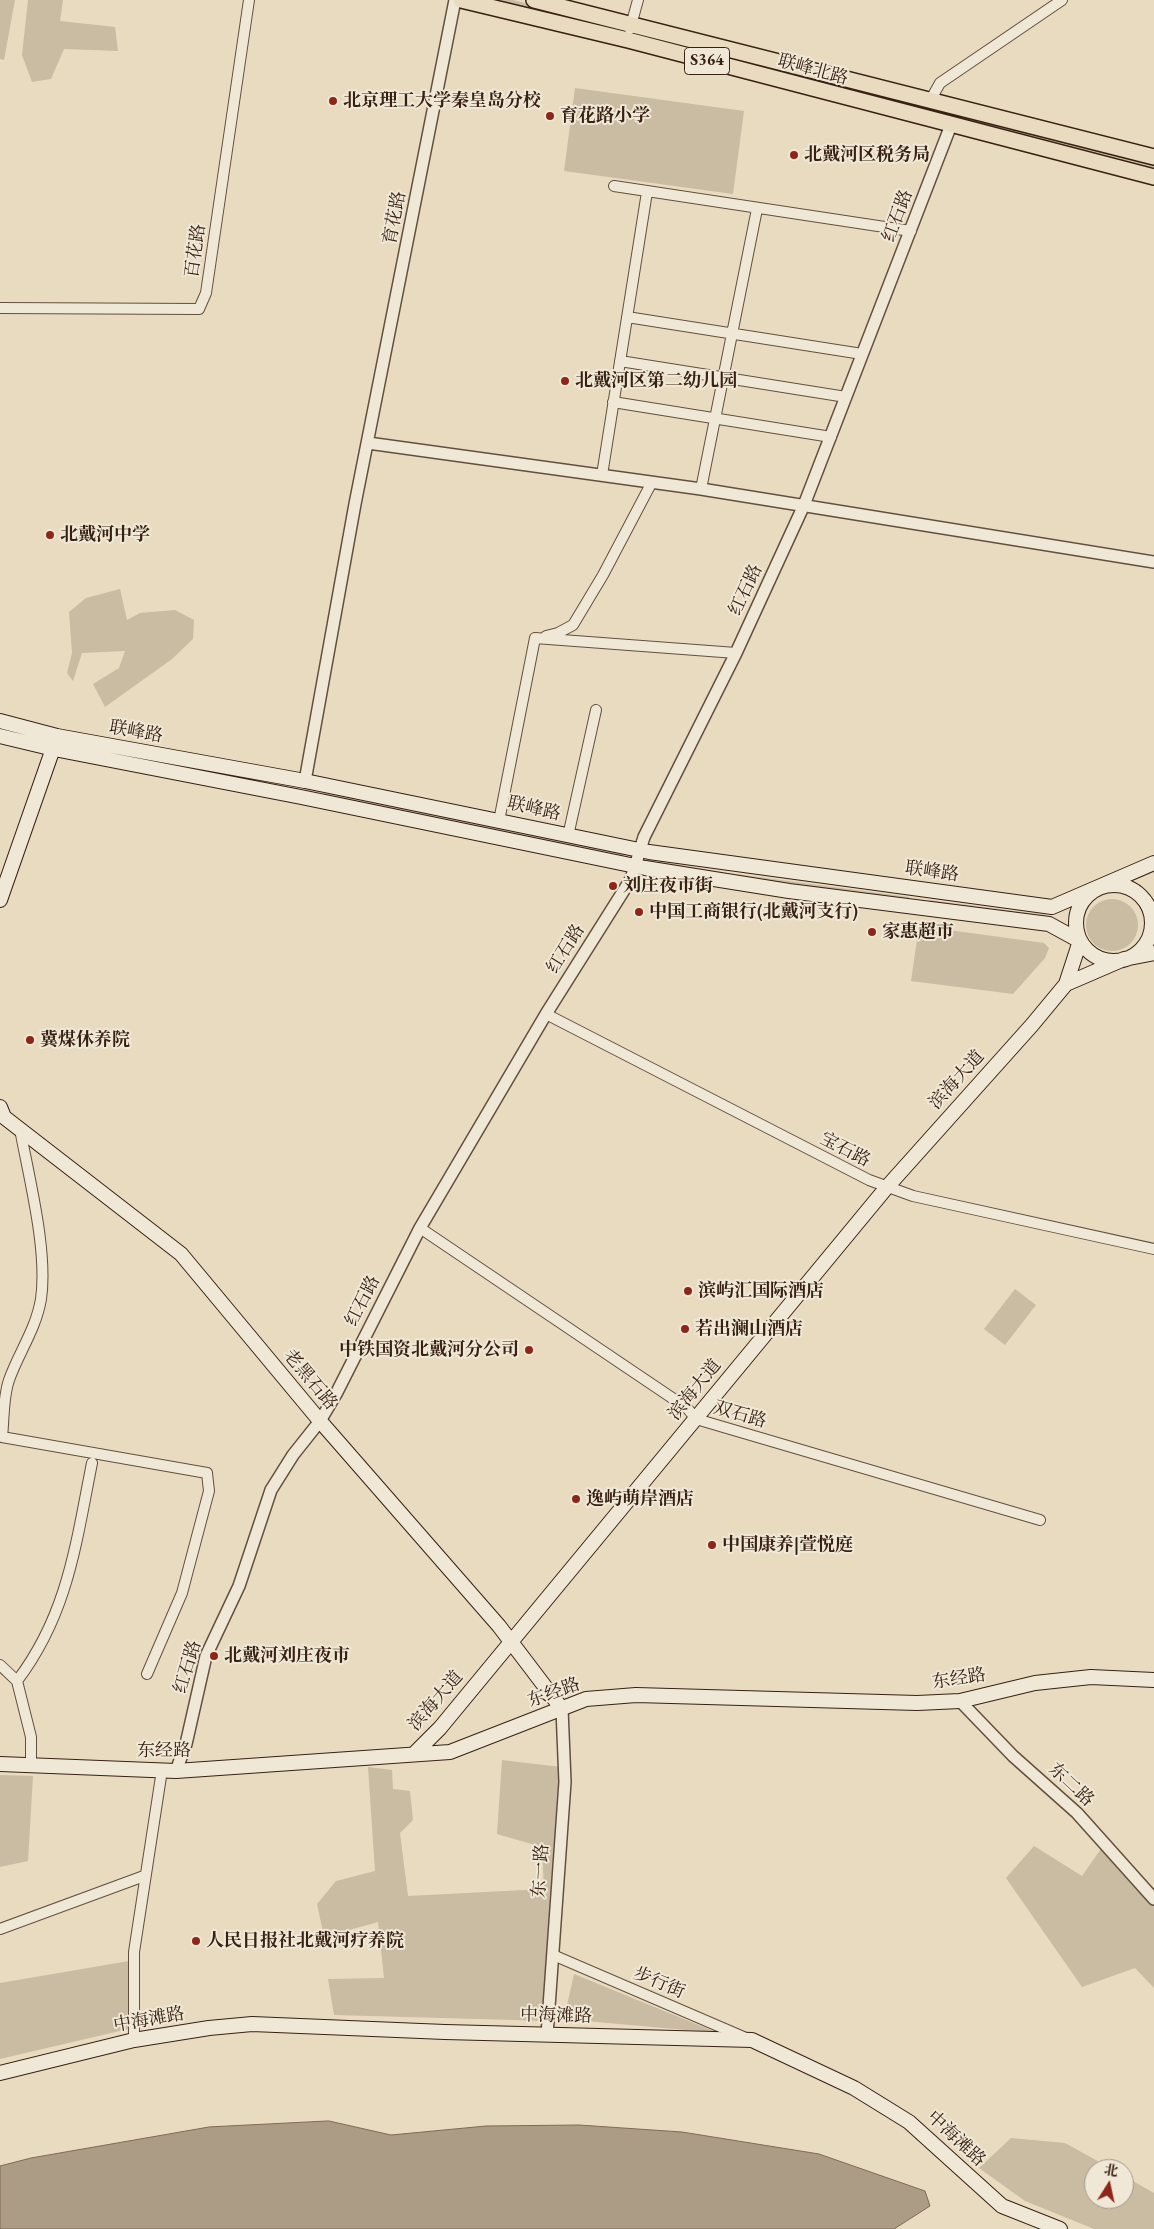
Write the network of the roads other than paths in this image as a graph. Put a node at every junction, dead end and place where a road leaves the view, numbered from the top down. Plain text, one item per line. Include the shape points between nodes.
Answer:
1 (250, 0) edge
2 (455, 0) edge
3 (461, 0) edge
4 (534, 0) edge
5 (638, 0) edge
6 (1062, 0) edge
7 (632, 25) junction
8 (628, 40) junction
9 (930, 101) junction
10 (958, 108) junction
11 (951, 126) junction
12 (1154, 157) edge
13 (1154, 177) edge
14 (614, 186) dead end
15 (647, 192) junction
16 (757, 208) junction
17 (911, 231) junction
18 (0, 308) edge
19 (627, 317) junction
20 (732, 334) junction
21 (862, 354) junction
22 (620, 361) junction
23 (723, 377) junction
24 (846, 397) junction
25 (613, 402) junction
26 (715, 418) junction
27 (831, 437) junction
28 (368, 443) junction
29 (602, 475) junction
30 (652, 482) junction
31 (700, 489) junction
32 (804, 505) junction
33 (1154, 562) edge
34 (535, 638) junction
35 (736, 653) junction
36 (596, 710) dead end
37 (0, 721) edge
38 (0, 736) edge
39 (55, 743) junction
40 (305, 781) junction
41 (301, 797) junction
42 (499, 821) junction
43 (568, 836) junction
44 (640, 850) junction
45 (1154, 863) edge
46 (635, 866) junction
47 (1097, 889) junction
48 (0, 900) edge
49 (1152, 906) edge
50 (1080, 941) junction
51 (1154, 953) edge
52 (1124, 959) junction
53 (1066, 984) junction
54 (546, 1014) junction
55 (0, 1107) edge
56 (20, 1129) junction
57 (887, 1187) junction
58 (420, 1228) junction
59 (1154, 1249) edge
60 (696, 1419) junction
61 (320, 1421) junction
62 (92, 1464) dead end
63 (1040, 1520) dead end
64 (511, 1642) junction
65 (0, 1665) edge
66 (147, 1674) dead end
67 (1154, 1680) edge
68 (17, 1681) junction
69 (960, 1701) junction
70 (562, 1709) junction
71 (414, 1754) junction
72 (0, 1764) edge
73 (31, 1766) junction
74 (169, 1771) junction
75 (144, 1876) junction
76 (1154, 1898) edge
77 (0, 1929) edge
78 (553, 1956) junction
79 (547, 2035) junction
80 (134, 2040) junction
81 (752, 2040) junction
82 (0, 2073) edge
83 (1060, 2229) edge

1 - 18 street, 百花路 via 206,294 199,309
2 - 28 street, 育花路
3 - 8 main road, 联峰北路 / S364
4 - 7 main road, 联峰北路 / S364
5 - 7 street
6 - 9 street via 940,83
7 - 8 street
7 - 9 main road, 联峰北路 / S364
8 - 11 main road, 联峰北路 / S364
9 - 10 main road, 联峰北路 / S364
10 - 11 main road
10 - 12 main road, 联峰北路 / S364
11 - 13 main road, 联峰北路 / S364
11 - 17 street, 红石路
14 - 15 street
15 - 16 street
15 - 19 street
16 - 17 street
16 - 20 street
17 - 21 street, 红石路
19 - 20 street
19 - 22 street
20 - 21 street
20 - 23 street
21 - 24 street, 红石路
22 - 23 street
22 - 25 street
23 - 24 street
23 - 26 street
24 - 27 street, 红石路
25 - 26 street
25 - 29 street
26 - 27 street
26 - 31 street
27 - 32 street, 红石路
28 - 29 street
28 - 40 street, 育花路
29 - 30 street
30 - 31 street
30 - 34 street via 573,625 558,633
31 - 32 street
32 - 33 street
32 - 35 street, 红石路
34 - 35 street
34 - 42 street
35 - 44 street, 红石路
36 - 43 street
37 - 39 main road, 联峰路
38 - 39 main road, 联峰路
39 - 40 main road, 联峰路
39 - 41 main road, 联峰路
39 - 48 main road
40 - 41 street
40 - 42 main road, 联峰路
41 - 46 main road, 联峰路
42 - 43 main road, 联峰路
43 - 44 main road, 联峰路
44 - 46 street, 红石路
44 - 47 main road, 联峰路 via 1052,907
45 - 47 main road
46 - 50 main road, 联峰路 via 789,891 1049,924
46 - 54 street, 红石路 via 631,879
47 - 49 main road via 1108,885 1121,886 1133,890
47 - 50 main road via 1087,896 1076,917
49 - 52 main road via 1147,939 1135,954
50 - 52 main road via 1099,958
50 - 53 main road
51 - 52 main road
52 - 53 main road
53 - 57 main road, 滨海大道
54 - 57 street, 宝石路
54 - 58 street, 红石路
55 - 56 main road, 老黑石路 via 4,1117
56 - 61 main road, 老黑石路 via 180,1254
56 - 66 street via 36,1222 41,1298 34,1328 8,1382 2,1437 207,1473 209,1491 182,1593
57 - 59 street, 宝石路 via 912,1196
57 - 60 main road, 滨海大道
58 - 60 street, 双石路 via 687,1408
58 - 61 street, 红石路
60 - 63 street, 双石路
60 - 64 main road, 滨海大道
61 - 64 main road, 老黑石路
61 - 74 street, 红石路 via 293,1455 272,1490 239,1586 206,1656 186,1744
62 - 68 street via 70,1576 49,1631
64 - 70 main road, 老黑石路
64 - 71 main road, 滨海大道 via 440,1728
65 - 68 street
67 - 69 main road, 东经路 via 1091,1677 1035,1683
68 - 73 street via 31,1737
69 - 70 main road, 东经路 via 917,1703 636,1695 586,1699
69 - 76 street, 东二路 via 1013,1756 1078,1813
70 - 71 main road, 东经路 via 450,1752
70 - 78 street, 东一路 via 565,1782
71 - 74 main road, 东经路
72 - 73 main road, 东经路
73 - 74 main road, 东经路
74 - 75 street
75 - 77 street
75 - 80 street via 134,1952
78 - 79 street, 东一路
78 - 81 street, 步行街
79 - 80 main road, 中海滩路 via 252,2024
79 - 81 main road, 中海滩路
80 - 82 main road, 中海滩路
81 - 83 main road, 中海滩路 via 854,2088 909,2122 1002,2206

